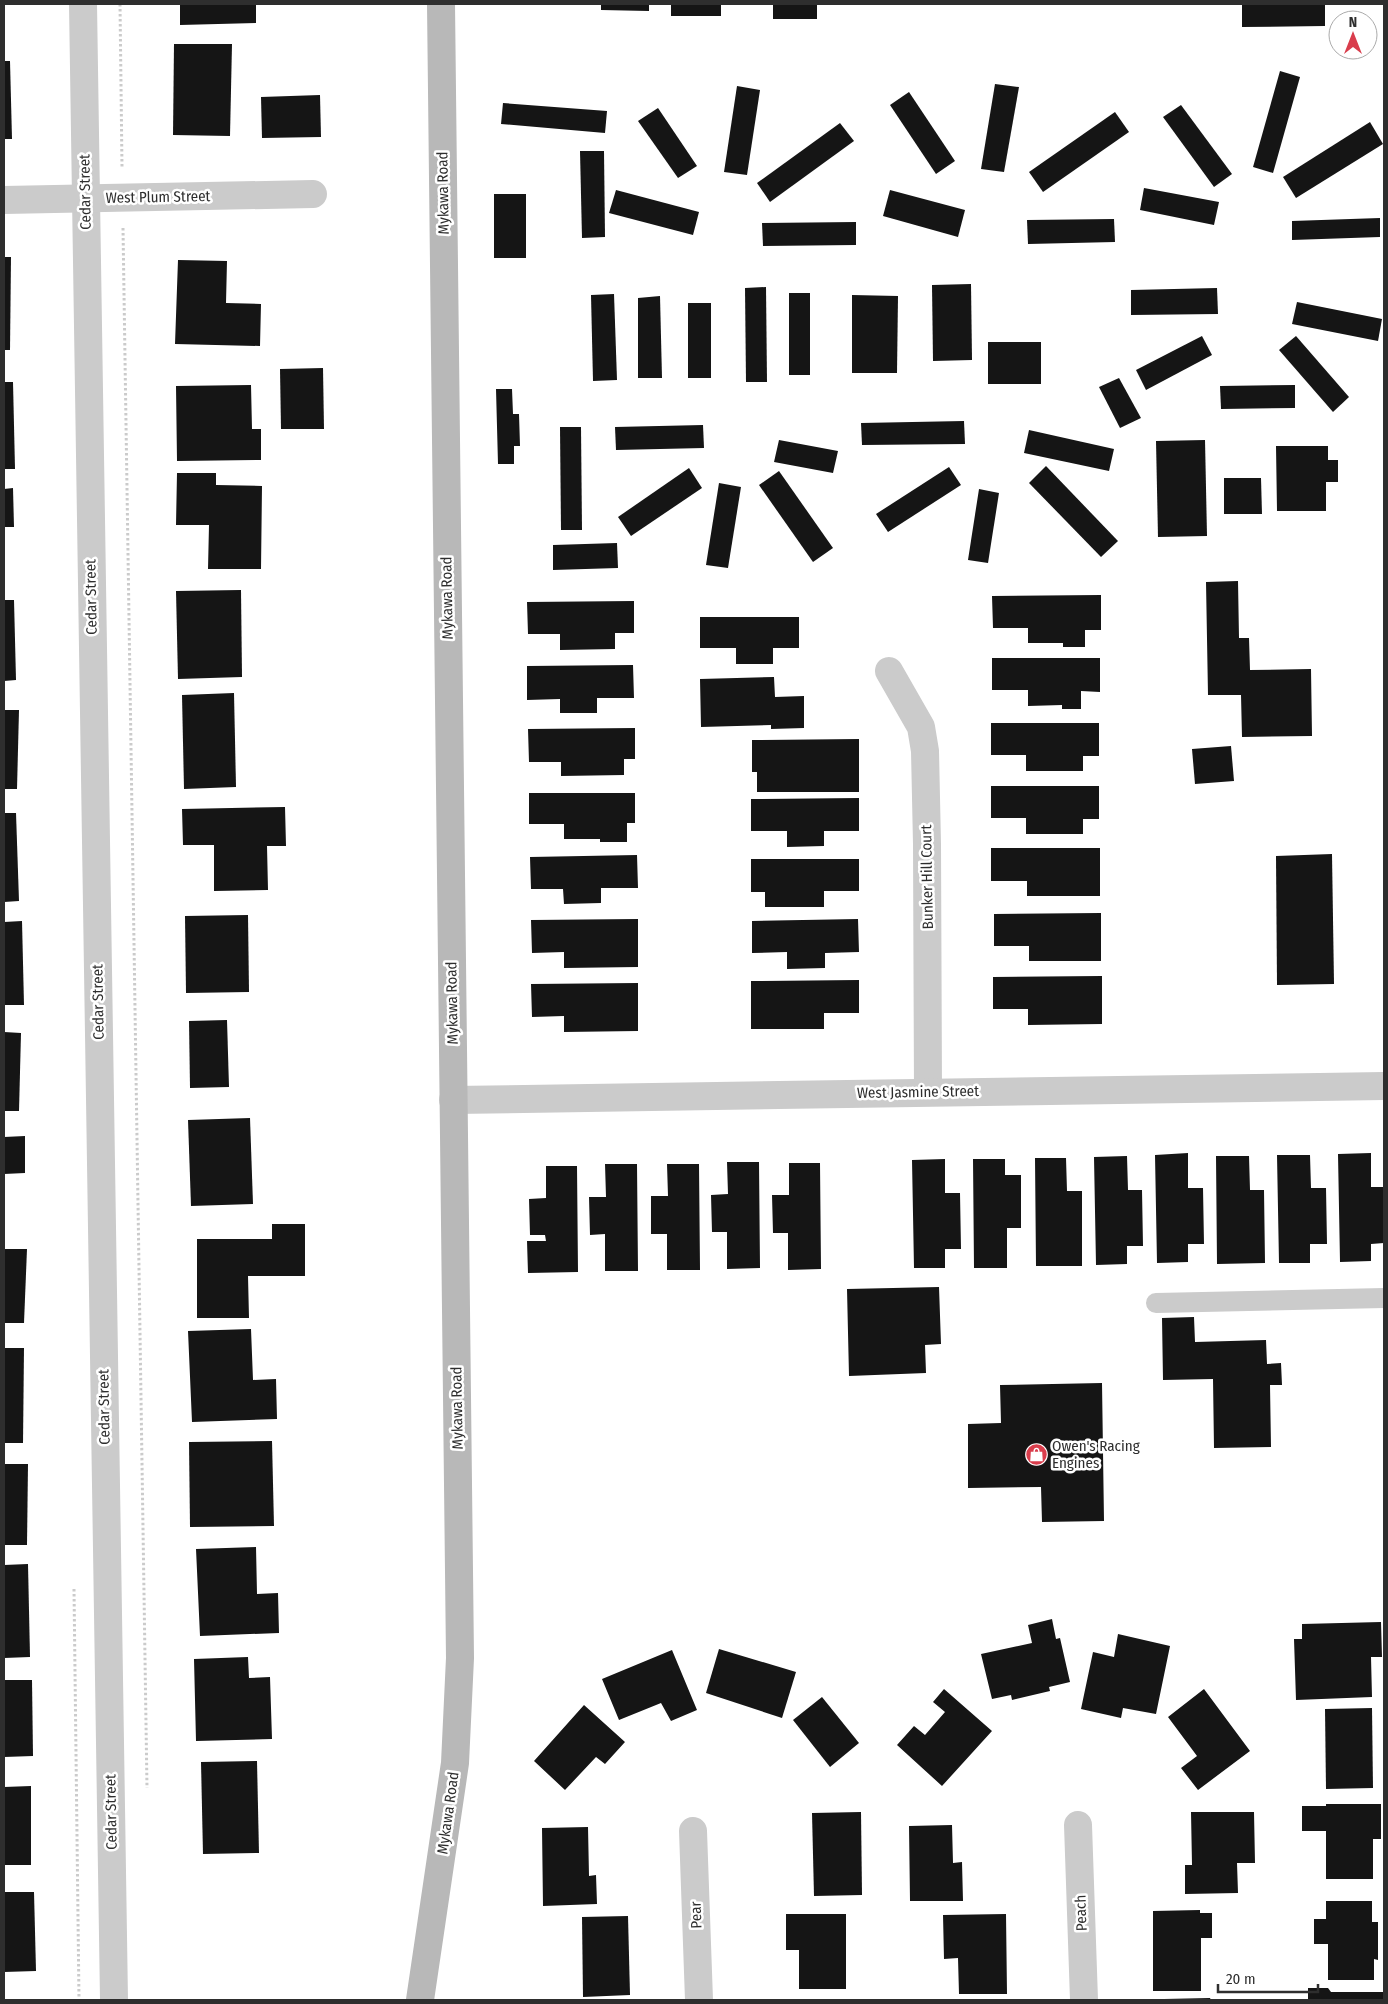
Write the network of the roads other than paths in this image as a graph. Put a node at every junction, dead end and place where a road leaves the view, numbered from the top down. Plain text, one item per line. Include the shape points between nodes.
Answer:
1 (83, 4) edge
2 (440, 4) edge
3 (313, 194) dead end
4 (85, 198) junction
5 (4, 200) edge
6 (889, 671) dead end
7 (1384, 1086) edge
8 (928, 1092) junction
9 (453, 1100) junction
10 (1384, 1298) edge
11 (1156, 1303) dead end
12 (1078, 1825) dead end
13 (693, 1831) dead end
14 (114, 2000) edge
15 (420, 2000) edge
16 (699, 2000) edge
17 (1084, 2000) edge

1 - 4 street, Cedar Street
2 - 9 main road, Mykawa Road
3 - 4 street, West Plum Street
4 - 5 street, West Plum Street
4 - 14 street, Cedar Street
6 - 8 street, Bunker Hill Court via 921,727 925,751
7 - 8 street, West Jasmine Street
8 - 9 street, West Jasmine Street
9 - 15 main road, Mykawa Road via 460,1658 455,1763
10 - 11 lane
12 - 17 street, Peach
13 - 16 street, Pear

